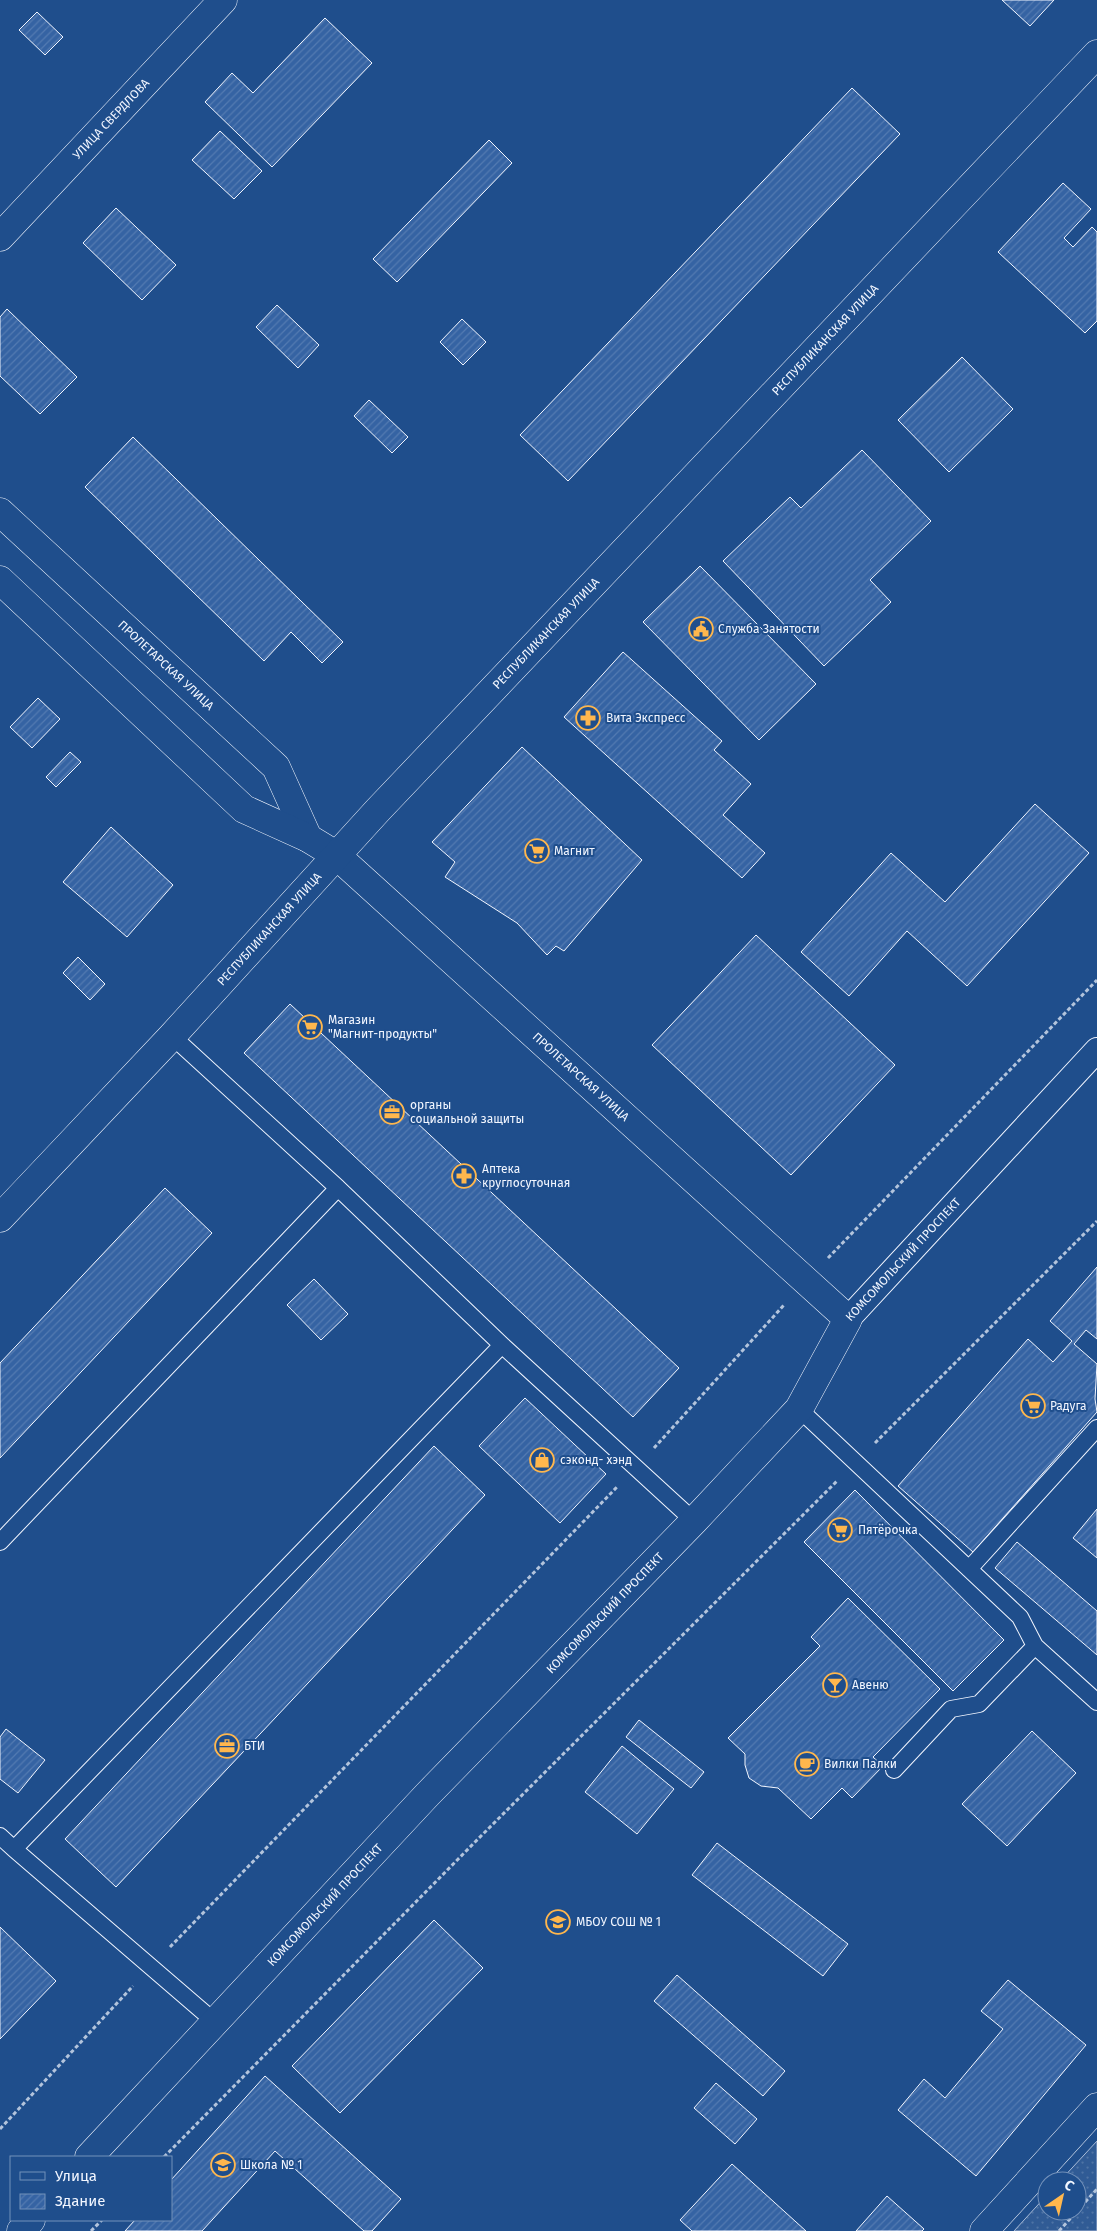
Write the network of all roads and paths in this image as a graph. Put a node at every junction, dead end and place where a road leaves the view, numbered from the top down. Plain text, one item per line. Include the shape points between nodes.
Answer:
1 (224, 0) edge
2 (1097, 54) edge
3 (0, 237) edge
4 (0, 512) edge
5 (0, 580) edge
6 (308, 838) junction
7 (336, 856) junction
8 (1097, 980) edge
9 (172, 1036) junction
10 (1094, 1057) edge
11 (338, 1188) junction
12 (0, 1218) edge
13 (1097, 1221) edge
14 (806, 1280) junction
15 (848, 1319) junction
16 (502, 1345) junction
17 (798, 1409) junction
18 (1097, 1428) edge
19 (855, 1463) junction
20 (636, 1468) junction
21 (694, 1521) junction
22 (0, 1542) edge
23 (969, 1569) junction
24 (1035, 1646) junction
25 (1097, 1702) edge
26 (894, 1770) dead end
27 (0, 1836) edge
28 (14, 1849) junction
29 (151, 1966) junction
30 (215, 2022) junction
31 (1097, 2107) edge
32 (0, 2129) edge
33 (90, 2156) edge
34 (165, 2156) edge
35 (1097, 2189) edge
36 (30, 2221) edge
37 (101, 2221) edge
38 (21, 2231) edge
39 (91, 2231) edge
40 (984, 2231) edge
41 (1059, 2231) edge

1 - 3 street, УЛИЦА СВЕРДЛОВА
2 - 7 street, РЕСПУБЛИКАНСКАЯ УЛИЦА
4 - 6 street, ПРОЛЕТАРСКАЯ УЛИЦА via 276,767
5 - 6 street, ПРОЛЕТАРСКАЯ УЛИЦА via 244,809
6 - 7 street, ПРОЛЕТАРСКАЯ УЛИЦА
7 - 9 street, РЕСПУБЛИКАНСКАЯ УЛИЦА
7 - 14 street, ПРОЛЕТАРСКАЯ УЛИЦА
8 - 14 path
9 - 11 lane
9 - 12 street, РЕСПУБЛИКАНСКАЯ УЛИЦА
10 - 15 street, КОМСОМОЛЬСКИЙ ПРОСПЕКТ
11 - 16 lane
11 - 22 lane
13 - 19 path
14 - 15 street, ПРОЛЕТАРСКАЯ УЛИЦА
14 - 20 path
15 - 17 street, КОМСОМОЛЬСКИЙ ПРОСПЕКТ
16 - 20 lane
16 - 28 lane
17 - 19 lane
17 - 21 street, КОМСОМОЛЬСКИЙ ПРОСПЕКТ
18 - 23 lane
19 - 23 lane
19 - 34 path
20 - 21 lane
20 - 29 path
21 - 30 street, КОМСОМОЛЬСКИЙ ПРОСПЕКТ via 428,1795
23 - 24 lane via 1020,1617
24 - 25 lane
24 - 26 lane via 979,1704 951,1709
27 - 28 lane
28 - 29 lane
29 - 30 lane
29 - 32 path
30 - 33 street, КОМСОМОЛЬСКИЙ ПРОСПЕКТ
31 - 40 street
35 - 41 path
36 - 38 street
37 - 39 path

